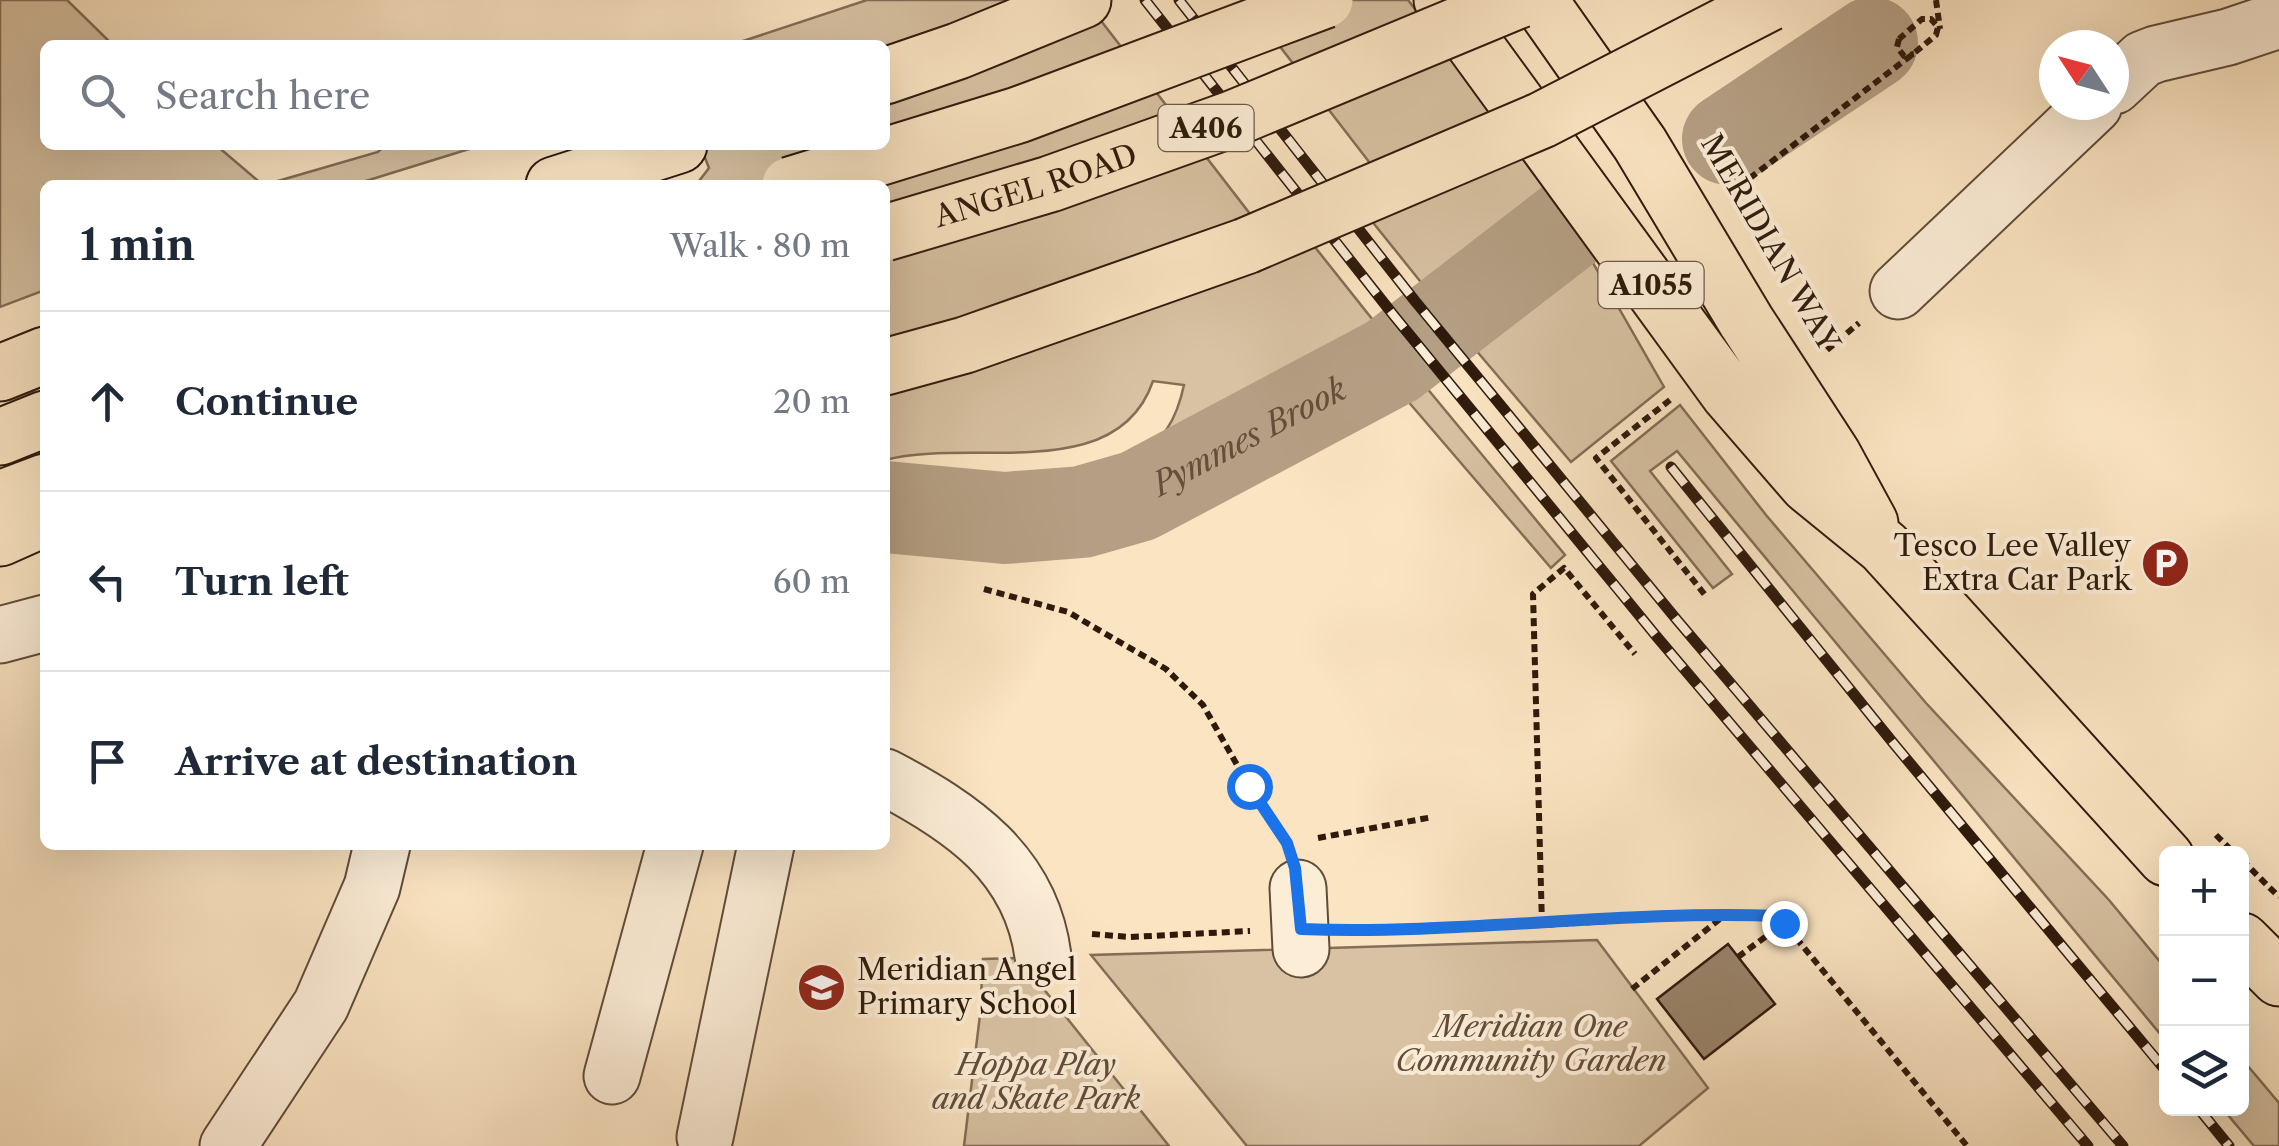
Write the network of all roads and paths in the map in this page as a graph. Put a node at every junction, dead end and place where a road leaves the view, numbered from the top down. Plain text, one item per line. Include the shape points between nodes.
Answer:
1 (1083, 0) edge
2 (1325, 0) edge
3 (1442, 0) edge
4 (1519, 0) edge
5 (1540, 0) edge
6 (1775, 1) edge
7 (1937, 4) edge
8 (2279, 20) edge
9 (2129, 72) edge
10 (890, 74) edge
11 (2078, 120) edge
12 (664, 150) edge
13 (570, 180) edge
14 (806, 180) edge
15 (1720, 200) dead end
16 (890, 232) edge
17 (1898, 291) dead end
18 (40, 357) edge
19 (890, 366) edge
20 (1710, 368) junction
21 (0, 372) edge
22 (40, 421) edge
23 (0, 438) edge
24 (40, 484) edge
25 (0, 499) edge
26 (40, 520) edge
27 (0, 538) edge
28 (1884, 547) junction
29 (984, 589) dead end
30 (1705, 596) dead end
31 (40, 624) edge
32 (0, 635) edge
33 (1635, 654) dead end
34 (890, 780) edge
35 (1434, 817) dead end
36 (2187, 842) edge
37 (381, 850) edge
38 (674, 850) edge
39 (765, 850) edge
40 (2249, 867) edge
41 (2279, 897) edge
42 (1297, 902) junction
43 (1727, 914) junction
44 (1784, 923) junction
45 (1542, 924) junction
46 (1042, 943) joint
47 (2249, 948) edge
48 (1738, 957) dead end
49 (2279, 978) edge
50 (1632, 989) dead end
51 (612, 1076) dead end
52 (705, 1138) dead end
53 (228, 1146) edge
54 (1966, 1146) edge

1 - 10 main road
2 - 14 main road, A406, bridge via 1018,114
3 - 20 main road, A1055
4 - 16 main road, ANGEL ROAD / A406, bridge via 1232,118
5 - 28 main road, A1055 via 1640,144
6 - 19 main road, bridge via 1542,120 1280,232
7 - 15 path, bridge via 1940,28 1937,36 1914,54 1904,56 1898,39 1922,20 1931,19 1936,35 1914,54
8 - 9 street via 2156,54
11 - 17 street
12 - 13 main road
18 - 21 main road
20 - 28 main road, A1055 via 1808,485
20 - 30 path via 1596,458
22 - 23 main road
24 - 25 main road
26 - 27 main road
28 - 36 main road, A1055
29 - 42 path via 1068,612 1166,669 1202,705 1249,786
31 - 32 street
33 - 45 path via 1564,568 1534,594
34 - 46 street via 945,811 1004,862
35 - 42 path
37 - 53 street via 372,888 321,1005
38 - 51 street
39 - 52 street
40 - 41 path
42 - 45 path
42 - 46 path via 1130,937
43 - 44 path via 1778,916
43 - 45 path
43 - 50 path
44 - 48 path
44 - 54 path
47 - 49 main road

